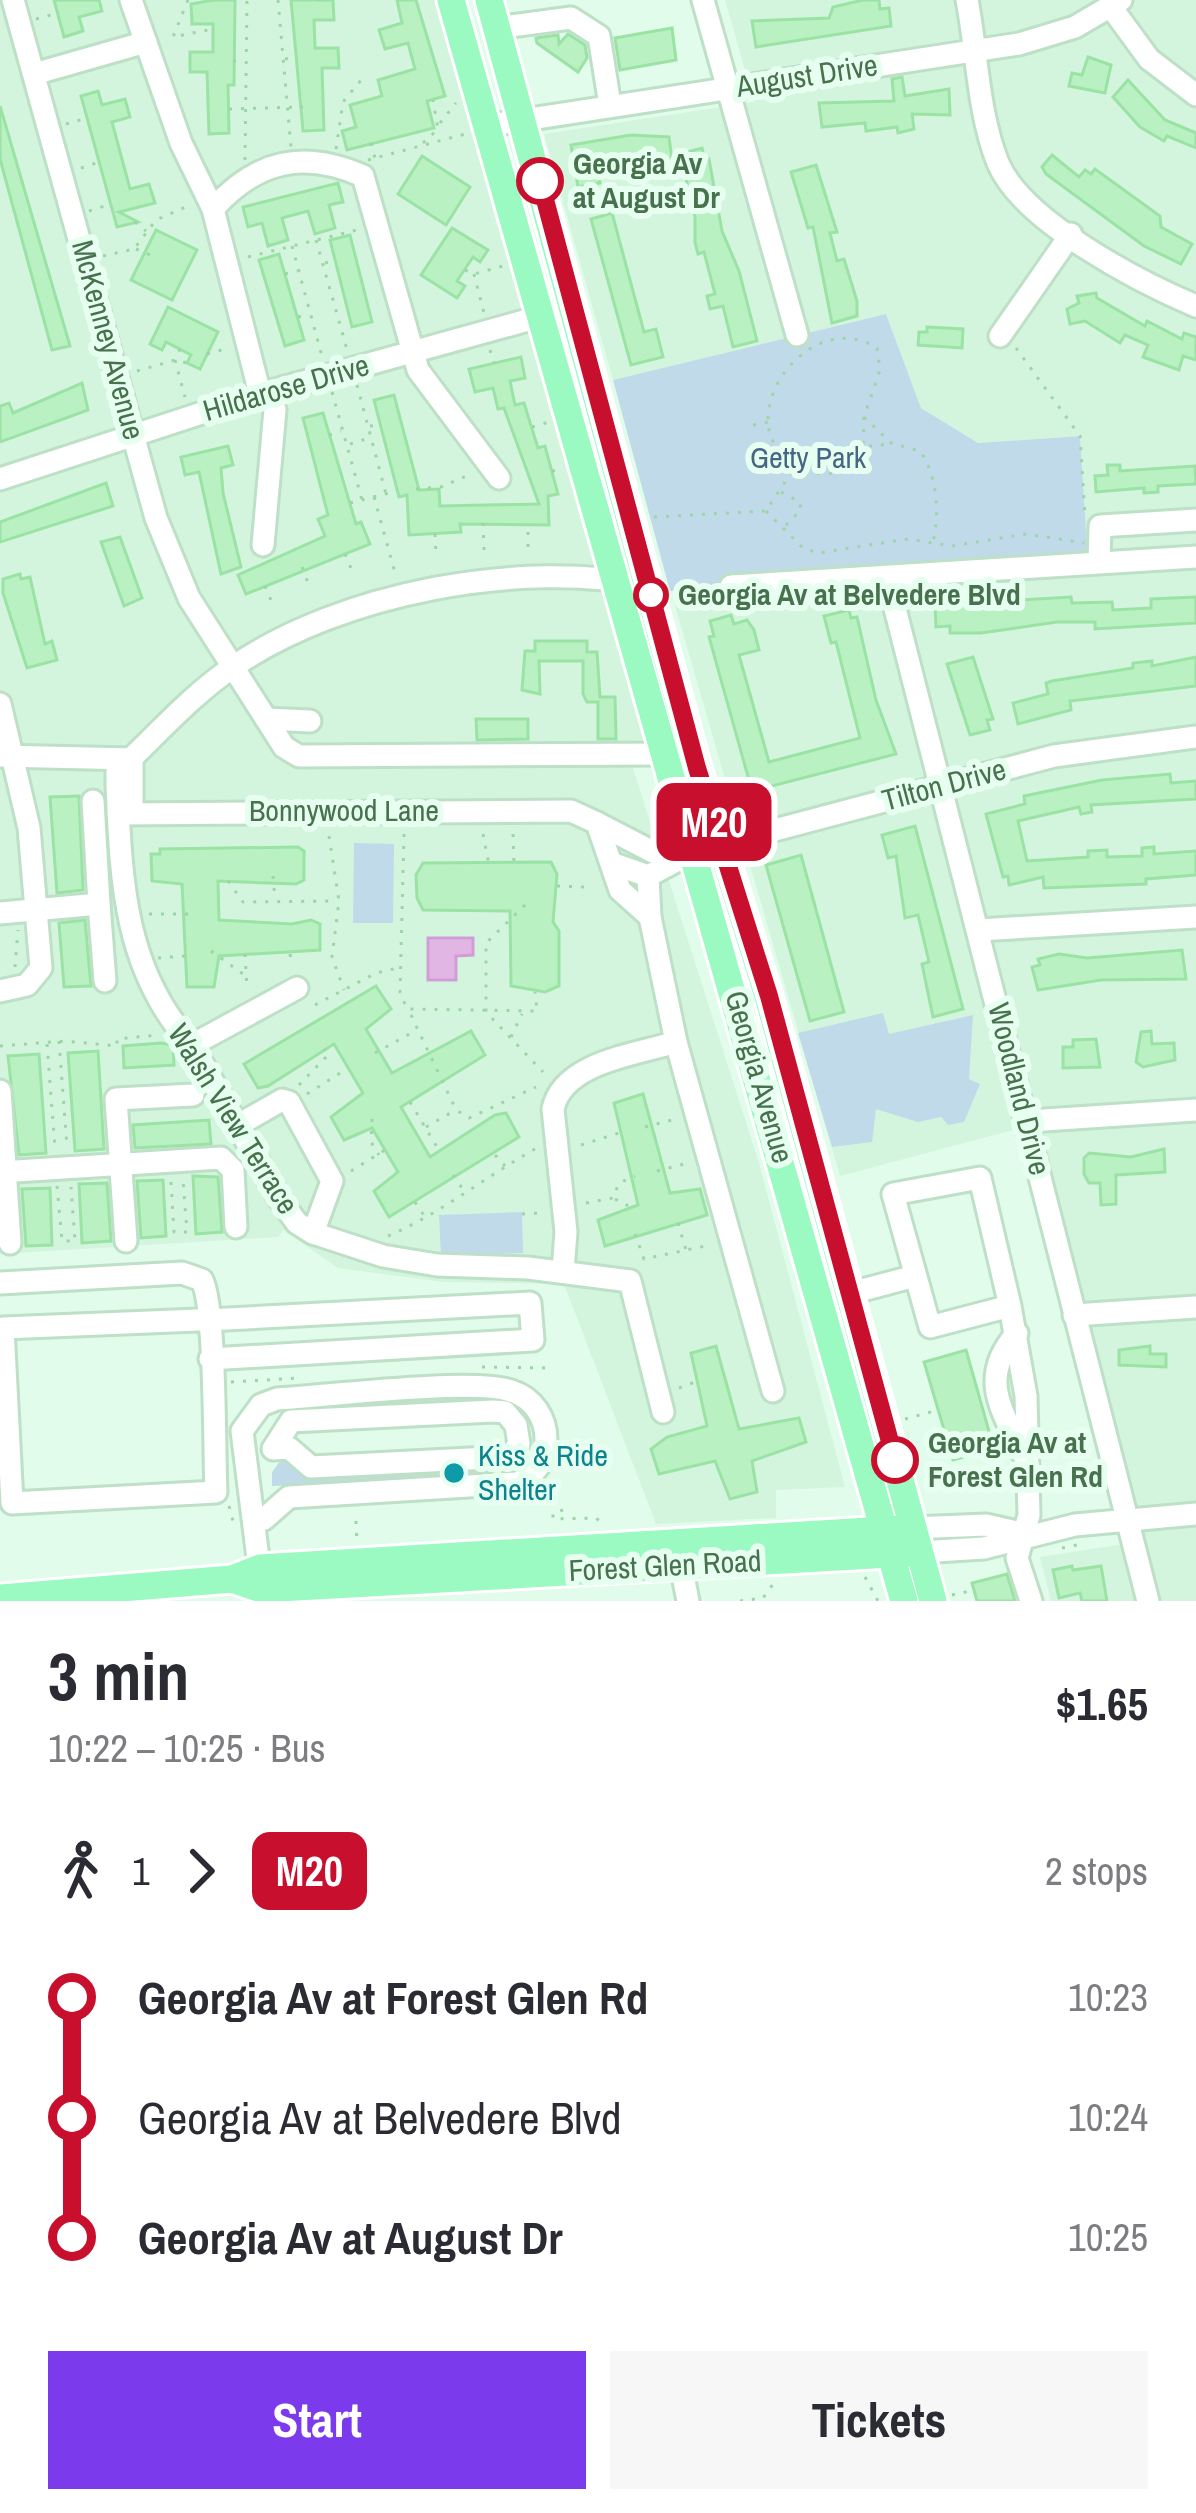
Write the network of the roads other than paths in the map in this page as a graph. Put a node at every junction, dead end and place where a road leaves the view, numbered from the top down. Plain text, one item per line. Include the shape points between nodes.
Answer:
1 (131, 0) edge
2 (451, 0) edge
3 (489, 0) edge
4 (703, 0) edge
5 (967, 0) edge
6 (1116, 4) edge
7 (17, 11) edge
8 (496, 28) junction
9 (146, 42) junction
10 (976, 50) junction
11 (34, 74) junction
12 (730, 89) junction
13 (1196, 95) edge
14 (610, 105) junction
15 (521, 119) junction
16 (481, 128) junction
17 (213, 209) junction
18 (1071, 234) junction
19 (1196, 306) edge
20 (575, 307) junction
21 (544, 314) junction
22 (797, 335) dead end
23 (1000, 336) road end
24 (414, 351) junction
25 (265, 393) junction
26 (134, 433) junction
27 (499, 478) dead end
28 (0, 479) edge
29 (1196, 520) edge
30 (263, 545) dead end
31 (1196, 557) edge
32 (1099, 562) junction
33 (884, 567) junction
34 (615, 579) junction
35 (649, 586) junction
36 (731, 586) dead end
37 (232, 667) junction
38 (0, 704) edge
39 (266, 719) junction
40 (310, 721) dead end
41 (1196, 737) edge
42 (667, 754) junction
43 (8, 756) edge
44 (132, 758) junction
45 (938, 785) junction
46 (93, 801) dead end
47 (125, 813) junction
48 (597, 823) junction
49 (709, 849) junction
50 (611, 863) junction
51 (648, 876) junction
52 (99, 904) junction
53 (18, 915) edge
54 (650, 917) junction
55 (1196, 917) edge
56 (978, 930) junction
57 (105, 981) dead end
58 (3, 982) edge
59 (297, 988) dead end
60 (676, 1042) junction
61 (192, 1045) junction
62 (0, 1091) edge
63 (193, 1095) dead end
64 (1196, 1110) edge
65 (1029, 1121) junction
66 (240, 1124) junction
67 (120, 1164) junction
68 (3, 1172) edge
69 (236, 1227) dead end
70 (313, 1233) junction
71 (126, 1241) dead end
72 (10, 1243) dead end
73 (562, 1271) junction
74 (915, 1276) junction
75 (0, 1283) edge
76 (851, 1293) junction
77 (1010, 1306) junction
78 (1196, 1307) edge
79 (1074, 1315) junction
80 (208, 1320) junction
81 (1017, 1333) junction
82 (210, 1359) junction
83 (773, 1391) dead end
84 (663, 1412) dead end
85 (1019, 1453) junction
86 (260, 1467) junction
87 (1196, 1514) edge
88 (1125, 1518) junction
89 (264, 1519) junction
90 (1026, 1534) junction
91 (902, 1541) junction
92 (682, 1565) junction
93 (260, 1576) edge
94 (0, 1598) edge
95 (939, 1599) edge
96 (688, 1601) edge
97 (904, 1601) edge
98 (1030, 1601) edge
99 (1148, 1601) edge

1 - 9 street
2 - 16 main road, Georgia Avenue
3 - 8 main road, Georgia Avenue
4 - 12 street
5 - 10 street
6 - 10 street, August Drive via 1049,36
6 - 13 street via 1149,59
7 - 11 street, McKenney Avenue
8 - 14 street via 571,18 598,36
8 - 15 main road, Georgia Avenue
9 - 11 street
9 - 17 street
10 - 12 street, August Drive
10 - 18 street via 1000,169 1023,200
11 - 26 street, McKenney Avenue
12 - 14 street, August Drive
12 - 22 street
14 - 15 street, August Drive
15 - 16 street, August Drive
15 - 20 main road, Georgia Avenue
16 - 21 main road, Georgia Avenue
17 - 24 street via 251,175 291,160 367,166
17 - 25 street
18 - 19 street via 1150,287
18 - 23 street
20 - 21 street, Hildarose Drive
20 - 35 main road, Georgia Avenue
21 - 24 street, Hildarose Drive
21 - 34 main road, Georgia Avenue
24 - 25 street, Hildarose Drive
24 - 27 street via 418,370
25 - 26 street, Hildarose Drive
25 - 30 street via 274,410
26 - 28 street, Hildarose Drive
26 - 37 street, McKenney Avenue via 174,566
29 - 32 street via 1100,526
31 - 32 street
32 - 33 street
33 - 36 street
33 - 45 street, Woodland Drive
34 - 35 street
34 - 37 street via 389,595 310,624
34 - 42 main road, Georgia Avenue
35 - 49 main road, Georgia Avenue
37 - 39 street, McKenney Avenue
37 - 44 street
38 - 43 street
39 - 40 street
39 - 42 street, McKenney Avenue via 298,756 476,746
41 - 45 street, Tilton Drive via 1054,756
42 - 49 main road, Georgia Avenue
43 - 44 street
43 - 53 street
44 - 47 street, Walsh View Terrace
45 - 49 street, Tilton Drive
45 - 56 street, Woodland Drive
46 - 52 street
47 - 48 street, Bonnywood Lane via 571,811
47 - 61 street, Walsh View Terrace via 122,893 135,949
48 - 49 street via 653,852
48 - 50 street
49 - 51 street
49 - 76 main road, Georgia Avenue
49 - 91 main road, Georgia Avenue
50 - 51 street
50 - 54 street via 620,890
51 - 54 street
52 - 53 street
52 - 57 street
53 - 58 street via 37,977 27,985
54 - 60 street
55 - 56 street
56 - 65 street, Woodland Drive
59 - 61 street
60 - 73 street via 570,1076 557,1090
60 - 83 street
61 - 66 street, Walsh View Terrace
62 - 68 street
63 - 67 street via 116,1100
64 - 65 street
65 - 79 street, Woodland Drive
66 - 70 street, Walsh View Terrace via 278,1197
66 - 70 street via 289,1102 332,1181
67 - 68 street
67 - 69 street via 221,1158 233,1170
67 - 71 street
68 - 72 street
70 - 73 street, Walsh View Terrace via 436,1265
73 - 84 street, Walsh View Terrace via 630,1281
74 - 76 street
74 - 77 street via 929,1327
74 - 77 street via 893,1194 975,1174
75 - 80 street via 193,1274 206,1288
76 - 91 main road, Georgia Avenue
77 - 81 street
78 - 79 street
79 - 88 street, Woodland Drive
80 - 82 street
80 - 82 street via 530,1303 533,1340
80 - 82 street via 1,1329 12,1503 216,1492
81 - 85 street via 1026,1396
81 - 85 street via 994,1370 994,1395
85 - 90 street
86 - 86 street via 289,1448 311,1467 509,1457 519,1444 513,1418 493,1411 291,1421
86 - 89 street
86 - 89 street via 242,1431 260,1405 278,1399 496,1388 532,1401 542,1417 540,1468 518,1483 289,1497
86 - 93 street
87 - 88 street, Forest Glen Road
88 - 90 street, Forest Glen Road
88 - 99 street, Woodland Drive
89 - 93 street
90 - 91 street, Forest Glen Road via 986,1525
90 - 98 street via 1017,1558
91 - 92 main road, Forest Glen Road
91 - 93 main road, Forest Glen Road
91 - 95 main road, Georgia Avenue
91 - 97 main road, Georgia Avenue
92 - 93 main road, Forest Glen Road
92 - 96 street
93 - 94 main road, Forest Glen Road

